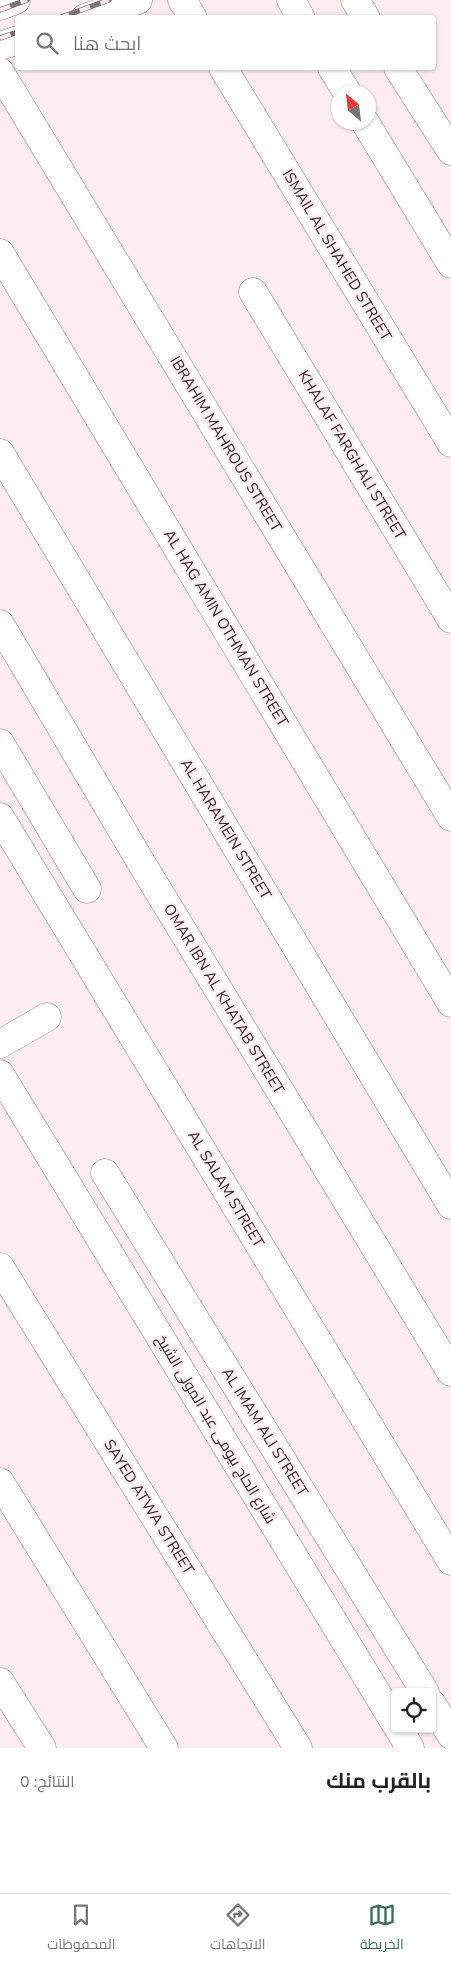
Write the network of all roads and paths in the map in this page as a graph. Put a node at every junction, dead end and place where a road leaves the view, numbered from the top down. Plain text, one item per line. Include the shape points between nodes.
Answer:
1 (16, 0) edge
2 (138, 0) edge
3 (182, 0) edge
4 (291, 0) edge
5 (355, 0) edge
6 (0, 6) edge
7 (94, 15) edge
8 (191, 15) edge
9 (299, 15) edge
10 (364, 15) edge
11 (15, 41) edge
12 (0, 46) edge
13 (224, 70) edge
14 (333, 70) edge
15 (399, 70) edge
16 (0, 72) edge
17 (343, 85) edge
18 (370, 130) edge
19 (451, 151) edge
20 (0, 253) edge
21 (451, 264) edge
22 (253, 292) dead end
23 (451, 443) edge
24 (0, 452) edge
25 (451, 619) edge
26 (0, 624) edge
27 (0, 743) edge
28 (0, 817) edge
29 (451, 817) edge
30 (86, 889) dead end
31 (451, 1003) edge
32 (47, 1017) dead end
33 (0, 1044) edge
34 (0, 1074) edge
35 (105, 1173) dead end
36 (451, 1205) edge
37 (0, 1267) edge
38 (451, 1372) edge
39 (0, 1482) edge
40 (451, 1561) edge
41 (0, 1682) edge
42 (423, 1688) edge
43 (436, 1711) edge
44 (391, 1716) edge
45 (401, 1733) edge
46 (451, 1735) edge
47 (42, 1748) edge
48 (164, 1748) edge
49 (298, 1748) edge
50 (410, 1748) edge

1 - 6 street
2 - 7 street
3 - 8 street
4 - 9 street
5 - 10 street
11 - 12 street
13 - 23 street, ISMAIL AL SHAHED STREET
14 - 17 street
15 - 19 street
16 - 29 street, IBRAHIM MAHROUS STREET
18 - 21 street
20 - 31 street, AL HAG AMIN OTHMAN STREET
22 - 25 street, KHALAF FARGHALI STREET
24 - 36 street, AL HARAMEIN STREET
26 - 38 street, OMAR IBN AL KHATAB STREET
27 - 30 street
28 - 40 street, AL SALAM STREET
32 - 33 street
34 - 44 street, شارع الحاج بيومى عبد المولى الشيخ
35 - 42 street, AL IMAM ALI STREET
37 - 49 street, SAYED ATWA STREET
39 - 48 street
41 - 47 street
43 - 46 street
45 - 50 street

